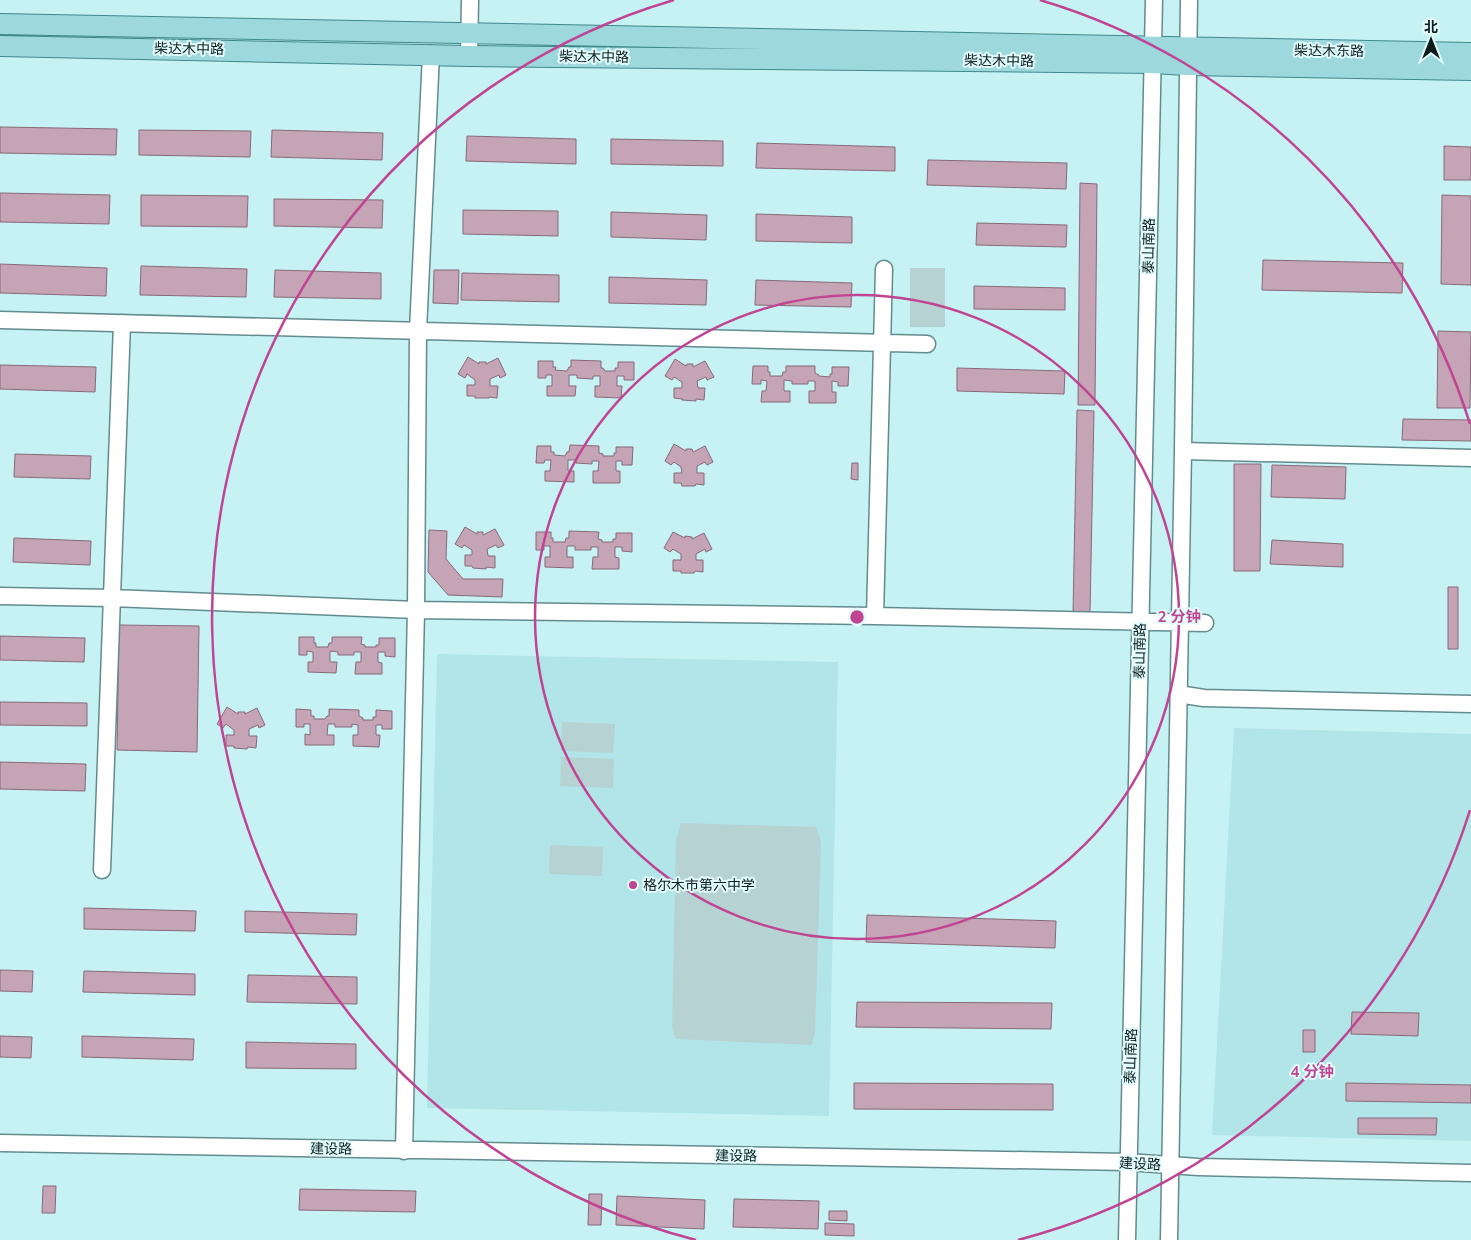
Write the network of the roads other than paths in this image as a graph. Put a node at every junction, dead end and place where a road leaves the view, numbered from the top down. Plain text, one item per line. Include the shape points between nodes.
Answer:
1 (470, 0) edge
2 (1154, 0) edge
3 (1188, 0) edge
4 (0, 24) edge
5 (469, 33) junction
6 (0, 46) edge
7 (1471, 53) edge
8 (431, 54) junction
9 (1153, 54) junction
10 (469, 56) junction
11 (1187, 56) junction
12 (1471, 70) edge
13 (884, 269) dead end
14 (0, 320) edge
15 (122, 323) junction
16 (418, 331) junction
17 (882, 343) junction
18 (927, 344) dead end
19 (1183, 451) junction
20 (1471, 458) edge
21 (0, 596) edge
22 (112, 598) junction
23 (416, 610) junction
24 (875, 616) junction
25 (1141, 622) junction
26 (1180, 622) junction
27 (1205, 623) dead end
28 (1178, 694) junction
29 (1471, 704) edge
30 (102, 870) dead end
31 (0, 1143) edge
32 (404, 1151) junction
33 (1128, 1162) junction
34 (1171, 1166) junction
35 (1471, 1173) edge
36 (1127, 1240) edge
37 (1169, 1240) edge

1 - 5 street
2 - 9 street, 泰山南路
3 - 11 street
4 - 5 main road, 柴达木中路
5 - 9 main road, 柴达木中路
5 - 10 street
6 - 8 main road, 柴达木中路
7 - 11 main road, 柴达木东路
8 - 10 main road, 柴达木中路
8 - 16 street
9 - 10 main road, 柴达木中路
9 - 11 main road, 柴达木中路
9 - 25 street, 泰山南路
11 - 12 main road, 柴达木东路
11 - 19 street
13 - 17 street
14 - 15 street
15 - 16 street
15 - 22 street
16 - 17 street
16 - 23 street
17 - 18 street
17 - 24 street
19 - 20 street
19 - 26 street
21 - 22 street
22 - 23 street
22 - 30 street
23 - 24 street
23 - 32 street
24 - 25 street
25 - 26 street
25 - 33 street, 泰山南路
26 - 27 street
26 - 28 street
28 - 29 street via 1204,698
28 - 34 street
31 - 32 street, 建设路
32 - 33 street, 建设路
33 - 34 street, 建设路
33 - 36 street, 泰山南路
34 - 35 street, 建设路
34 - 37 street

